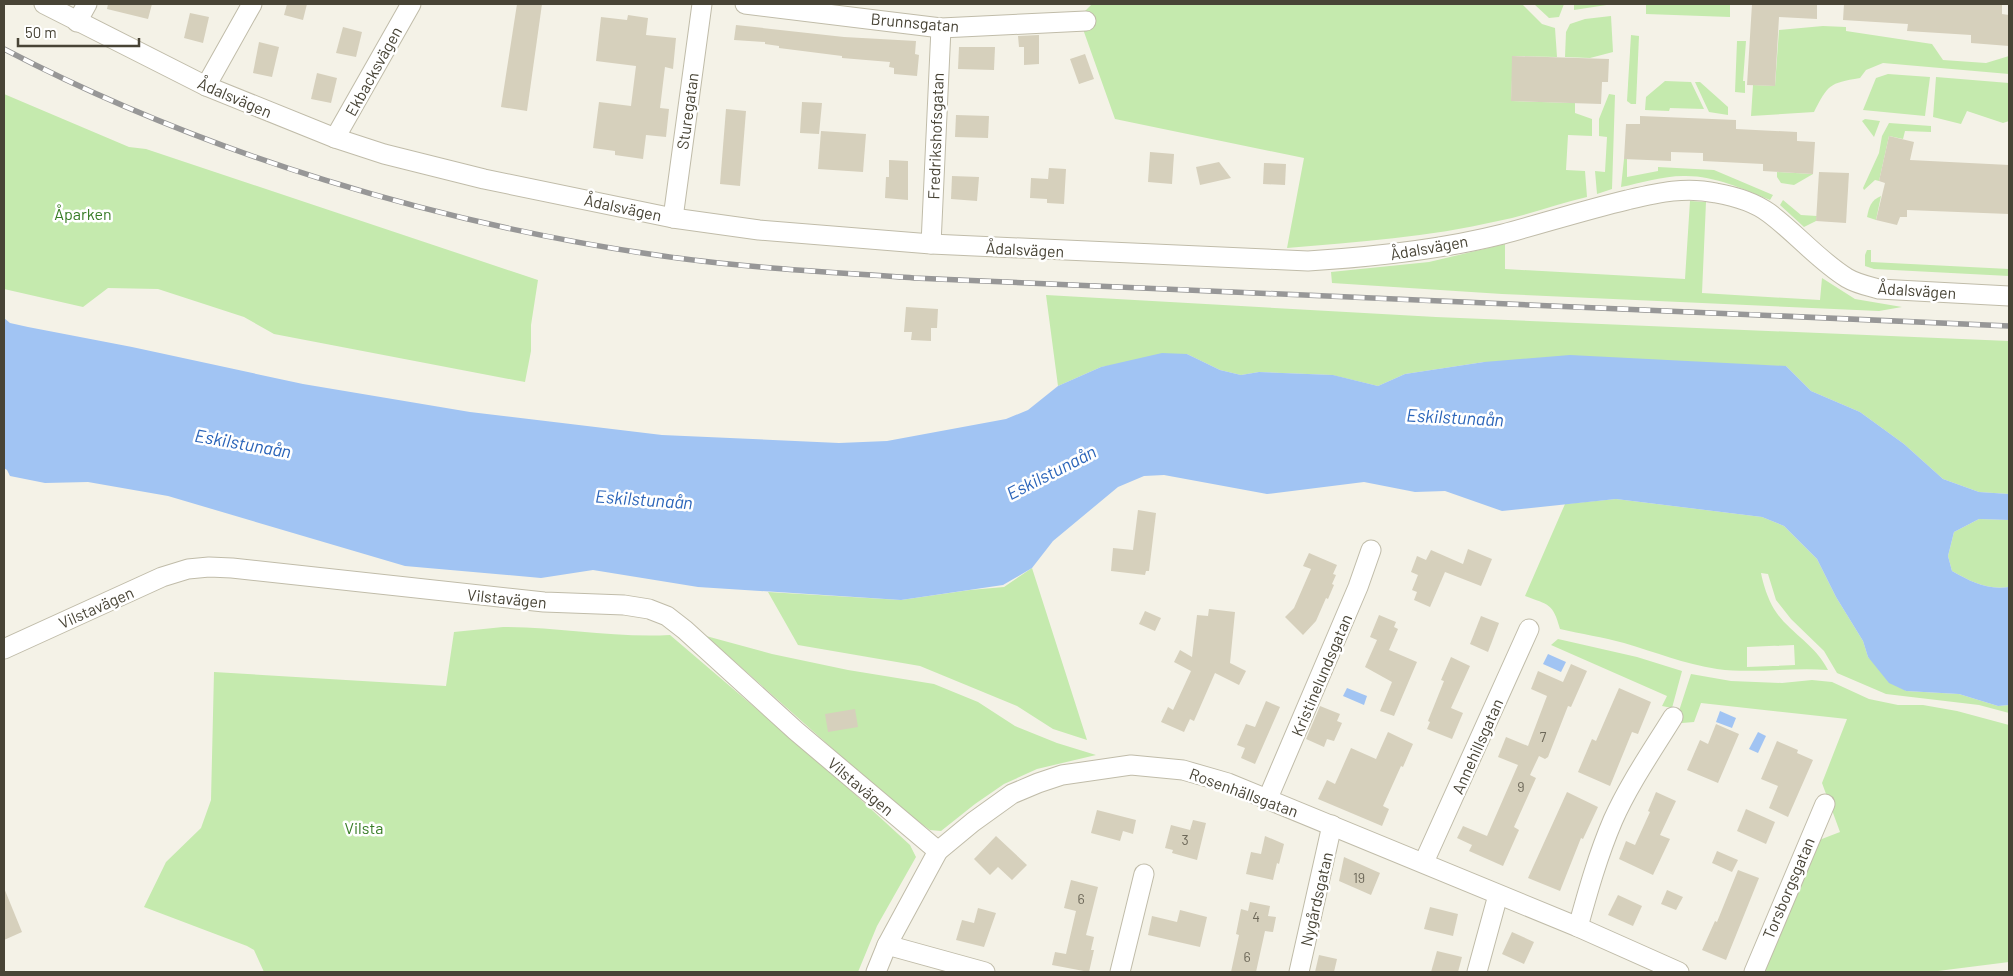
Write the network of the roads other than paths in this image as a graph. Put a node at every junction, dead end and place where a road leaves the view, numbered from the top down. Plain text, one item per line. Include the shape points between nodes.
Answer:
1 (44, 4) edge
2 (87, 4) edge
3 (252, 4) edge
4 (411, 4) edge
5 (702, 4) edge
6 (745, 4) edge
7 (1086, 21) dead end
8 (77, 22) junction
9 (941, 28) junction
10 (206, 86) junction
11 (335, 138) junction
12 (673, 218) junction
13 (931, 244) junction
14 (2009, 296) edge
15 (1371, 550) dead end
16 (1529, 628) dead end
17 (4, 649) edge
18 (1673, 718) dead end
19 (1268, 798) junction
20 (1825, 804) dead end
21 (1332, 825) junction
22 (938, 851) junction
23 (1424, 862) junction
24 (1144, 874) dead end
25 (1498, 895) junction
26 (1578, 926) junction
27 (887, 945) junction
28 (876, 972) edge
29 (985, 972) edge
30 (1120, 972) edge
31 (1299, 972) edge
32 (1477, 972) edge
33 (1679, 972) edge
34 (1754, 972) edge

1 - 8 street, Ådalsvägen
2 - 8 street
3 - 10 street
4 - 11 street, Ekbacksvägen
5 - 12 street, Sturegatan
6 - 9 street, Brunnsgatan
7 - 9 street, Brunnsgatan
8 - 10 street, Ådalsvägen
9 - 13 street, Fredrikshofsgatan
10 - 11 street, Ådalsvägen
11 - 12 street, Ådalsvägen via 484,179
12 - 13 street, Ådalsvägen via 758,230
13 - 14 street, Ådalsvägen via 1308,261 1354,258 1501,234 1612,203 1690,189 1738,198 1767,211 1847,278 1863,285 1879,289
15 - 19 street, Kristinelundsgatan
16 - 23 street, Annehillsgatan
17 - 22 street, Vilstavägen via 162,577 209,567 544,602 649,609 667,616 685,630 796,731
18 - 26 street via 1630,786 1613,820
19 - 21 street, Rosenhällsgatan
19 - 22 street, Rosenhällsgatan via 1183,770 1131,765 1086,771 1054,777 1012,794
20 - 34 street, Torsborgsgatan
21 - 23 street, Rosenhällsgatan
21 - 31 street, Nygårdsgatan
22 - 27 street, Rosenhällsgatan
23 - 25 street, Rosenhällsgatan
24 - 30 street
25 - 26 street, Rosenhällsgatan
25 - 32 street
26 - 33 street, Rosenhällsgatan
27 - 28 street, Rosenhällsgatan
27 - 29 street

